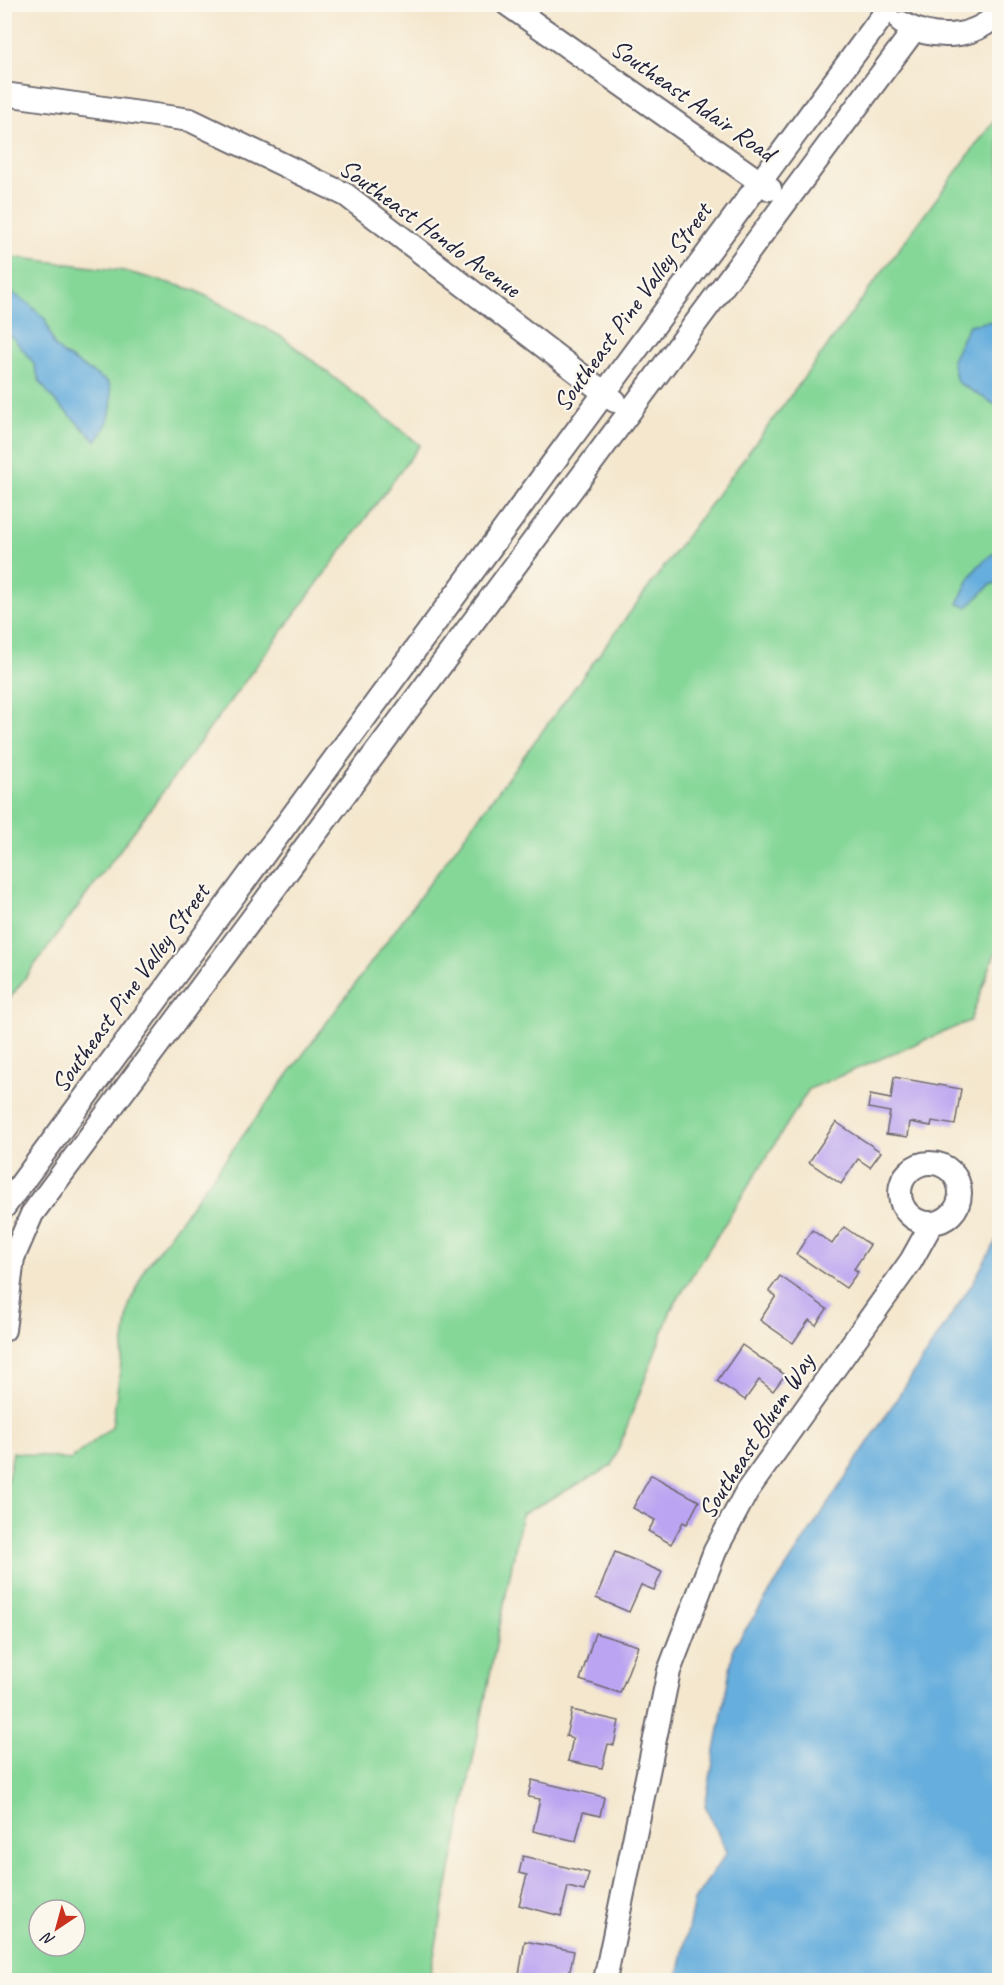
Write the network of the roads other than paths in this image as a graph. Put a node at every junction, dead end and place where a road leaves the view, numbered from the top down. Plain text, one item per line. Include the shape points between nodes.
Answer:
1 (507, 4) edge
2 (885, 7) edge
3 (997, 18) edge
4 (914, 30) junction
5 (4, 94) edge
6 (759, 181) junction
7 (786, 200) junction
8 (605, 392) junction
9 (628, 411) junction
10 (423, 639) junction
11 (446, 655) junction
12 (246, 880) junction
13 (268, 895) junction
14 (61, 1131) junction
15 (85, 1141) junction
16 (4, 1207) edge
17 (932, 1223) dead end
18 (4, 1330) edge
19 (605, 1980) edge

1 - 6 street, Southeast Adair Road
2 - 4 street
2 - 6 street, Southeast Pine Valley Street
3 - 4 street via 955,35
4 - 7 street, Southeast Pine Valley Street
5 - 8 street, Southeast Hondo Avenue via 190,120 346,195
6 - 7 street, Southeast Adair Road
6 - 8 street, Southeast Pine Valley Street
7 - 9 street, Southeast Pine Valley Street
8 - 9 street, Southeast Hondo Avenue
8 - 10 street, Southeast Pine Valley Street
9 - 11 street, Southeast Pine Valley Street
10 - 11 street
10 - 12 street, Southeast Pine Valley Street
11 - 13 street, Southeast Pine Valley Street
12 - 13 street, Southeast Pine Valley Street
12 - 14 street, Southeast Pine Valley Street
13 - 15 street, Southeast Pine Valley Street
14 - 15 street, Southeast Pine Valley Street
14 - 16 street, Southeast Pine Valley Street
15 - 18 street, Southeast Pine Valley Street via 32,1214 13,1258
17 - 19 street, Southeast Bluem Way via 911,1261 747,1491 715,1551 669,1671

